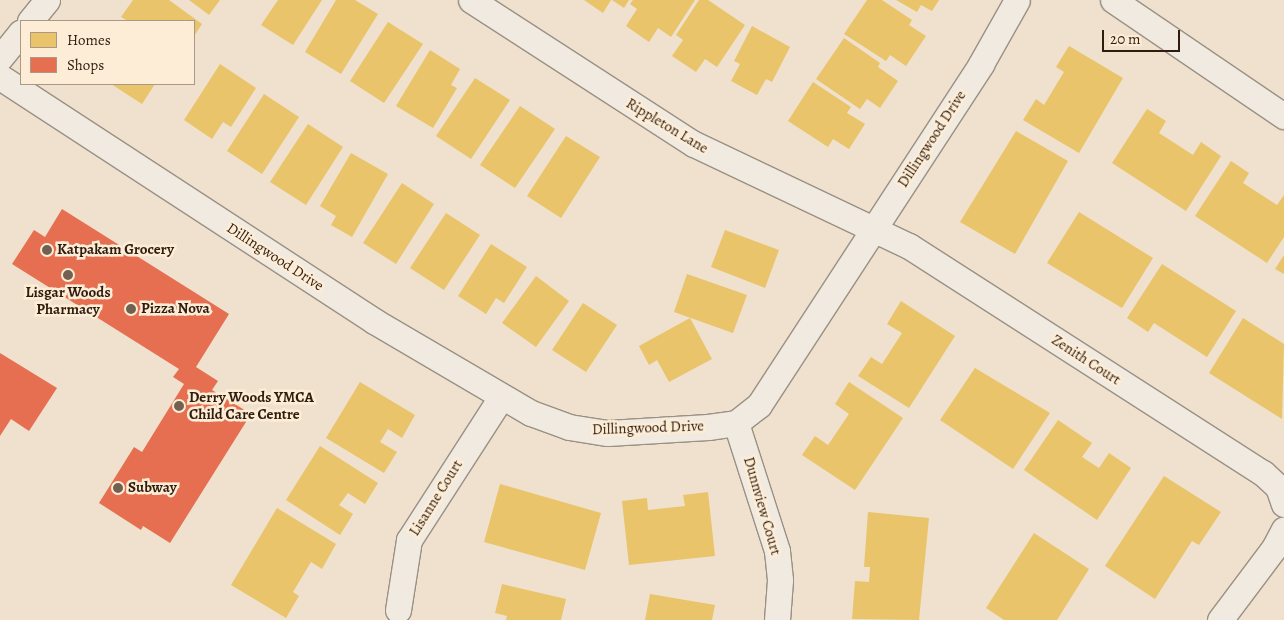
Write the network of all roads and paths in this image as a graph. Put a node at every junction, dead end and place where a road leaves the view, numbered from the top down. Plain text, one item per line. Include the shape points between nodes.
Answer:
1 (47, 0) edge
2 (471, 0) edge
3 (1017, 0) edge
4 (1113, 0) edge
5 (31, 20) edge
6 (20, 33) edge
7 (0, 58) edge
8 (0, 78) edge
9 (1284, 116) edge
10 (874, 229) junction
11 (501, 397) junction
12 (736, 423) junction
13 (1284, 504) edge
14 (1284, 529) edge
15 (398, 610) dead end
16 (777, 620) edge
17 (1220, 620) edge

1 - 5 street
2 - 10 street, Rippleton Lane via 694,144
3 - 10 street, Dillingwood Drive via 981,64
4 - 9 street
6 - 7 street
8 - 11 street, Dillingwood Drive via 374,321
10 - 12 street, Dillingwood Drive via 759,405
10 - 13 street, Zenith Court via 909,246 1262,473 1278,487
11 - 12 street, Dillingwood Drive via 550,421 588,431 632,432
11 - 15 street, Lisanne Court via 409,540
12 - 16 street, Dunnview Court via 777,551 780,580
14 - 17 street via 1274,548

